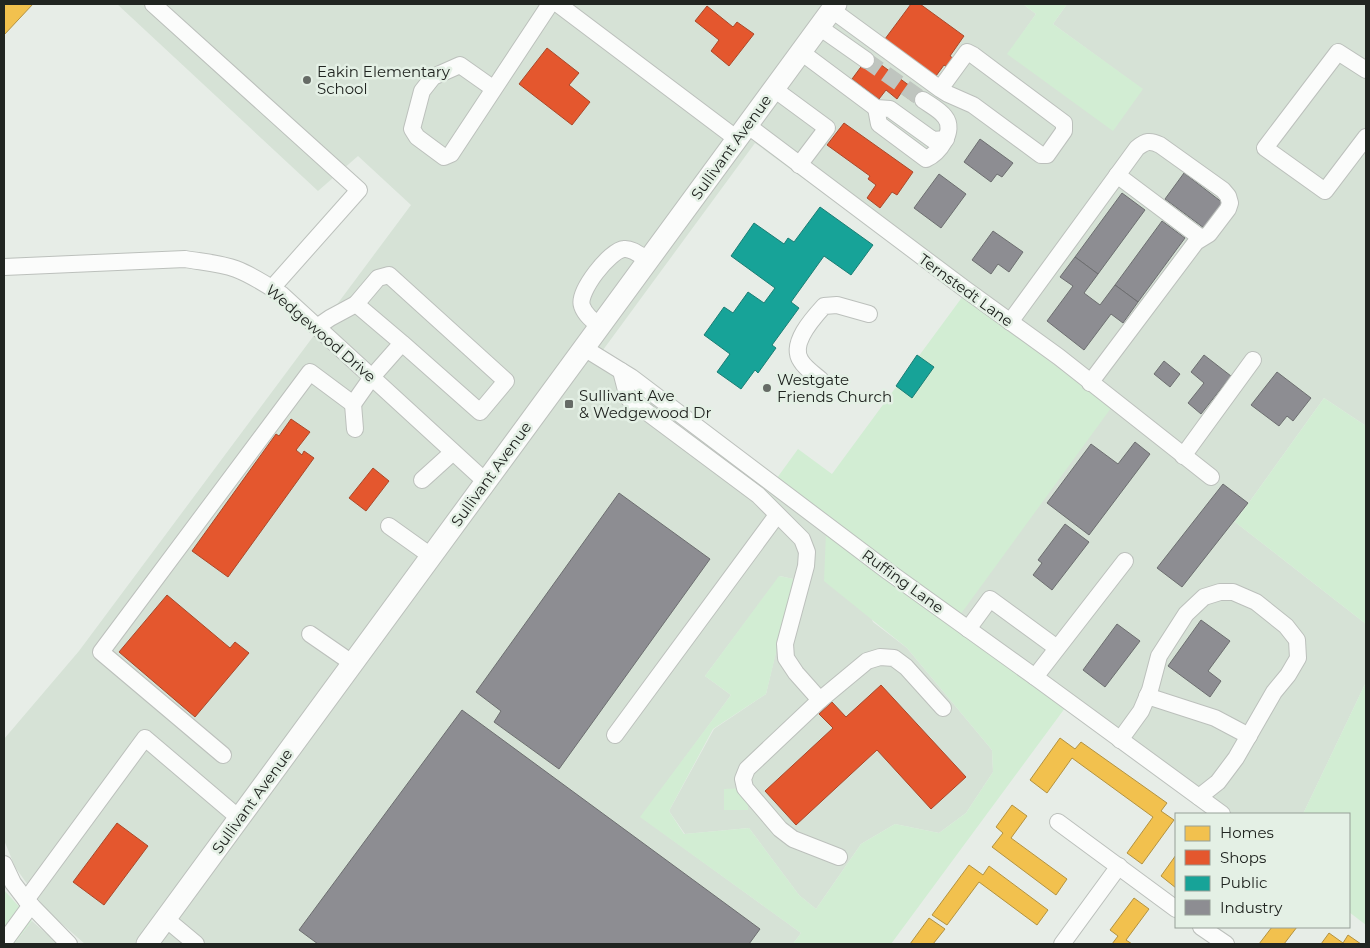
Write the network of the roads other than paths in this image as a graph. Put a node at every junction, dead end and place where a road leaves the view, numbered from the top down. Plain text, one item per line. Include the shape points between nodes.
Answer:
1 (153, 4) edge
2 (550, 4) edge
3 (558, 4) edge
4 (834, 7) edge
5 (819, 27) junction
6 (801, 52) junction
7 (866, 60) tunnel mouth
8 (1366, 70) edge
9 (494, 89) junction
10 (774, 89) junction
11 (940, 89) junction
12 (923, 100) tunnel mouth
13 (742, 132) junction
14 (1366, 137) edge
15 (799, 165) junction
16 (1117, 175) junction
17 (1201, 238) junction
18 (648, 260) junction
19 (4, 267) edge
20 (272, 288) junction
21 (356, 304) junction
22 (869, 314) dead end
23 (1010, 322) junction
24 (600, 326) junction
25 (317, 327) junction
26 (402, 343) junction
27 (584, 348) junction
28 (1253, 360) dead end
29 (621, 371) junction
30 (372, 377) junction
31 (821, 380) dead end
32 (1090, 383) junction
33 (353, 404) junction
34 (355, 429) dead end
35 (453, 452) junction
36 (1183, 456) junction
37 (1211, 477) dead end
38 (422, 480) dead end
39 (485, 481) junction
40 (777, 515) junction
41 (389, 526) dead end
42 (431, 556) junction
43 (1125, 561) dead end
44 (968, 629) junction
45 (310, 634) dead end
46 (1057, 648) junction
47 (352, 663) junction
48 (1035, 677) junction
49 (1147, 696) junction
50 (820, 700) junction
51 (943, 708) dead end
52 (615, 735) dead end
53 (1249, 736) junction
54 (1120, 740) junction
55 (223, 755) dead end
56 (1199, 797) junction
57 (1221, 813) edge
58 (239, 818) junction
59 (1058, 822) dead end
60 (839, 857) dead end
61 (4, 864) edge
62 (1119, 866) junction
63 (28, 903) junction
64 (1175, 908) edge
65 (166, 919) junction
66 (1202, 928) edge
67 (4, 942) edge
68 (69, 944) edge
69 (147, 944) edge
70 (196, 944) edge
71 (1062, 944) edge
72 (1226, 944) edge

1 - 20 street via 359,190
2 - 9 street
3 - 13 street, Ternstedt Lane
4 - 5 main road, Sullivant Avenue
4 - 11 street
5 - 6 main road, Sullivant Avenue
5 - 7 street
6 - 10 main road, Sullivant Avenue
6 - 12 street via 876,108 890,109 933,140 946,139 948,123 945,116
8 - 14 street via 1338,52 1265,148 1324,191
9 - 9 street via 451,154 444,157 417,137 412,129 422,91 433,77 460,65
10 - 13 main road, Sullivant Avenue
10 - 15 street via 827,128
11 - 11 street via 973,104 1041,155 1048,155 1064,131 1064,123 967,52
13 - 15 street, Ternstedt Lane
13 - 18 main road, Sullivant Avenue
15 - 23 street, Ternstedt Lane
16 - 17 street
16 - 17 street via 1137,148 1152,141 1223,190 1230,203 1228,209 1209,234
16 - 23 street
17 - 32 street
18 - 24 main road, Sullivant Avenue
18 - 24 street via 634,251 624,249 615,252 586,287 581,298 582,306
19 - 20 street, Wedgewood Drive via 185,259 236,269
20 - 25 street, Wedgewood Drive
21 - 25 street
21 - 26 street
21 - 26 street via 378,278 389,274 506,381 480,412
22 - 31 street via 837,305 824,306 815,316 799,339 797,350 800,360
23 - 32 street, Ternstedt Lane
24 - 27 main road, Sullivant Avenue
25 - 30 street, Wedgewood Drive
26 - 30 street
27 - 29 street, Ruffing Lane
27 - 39 main road, Sullivant Avenue
28 - 36 street
29 - 40 street via 628,398 758,495
29 - 44 street, Ruffing Lane
30 - 33 street
30 - 35 street, Wedgewood Drive
32 - 36 street, Ternstedt Lane
33 - 34 street
33 - 55 street via 310,372 101,652
35 - 38 street
35 - 39 street, Wedgewood Drive
36 - 37 street, Ternstedt Lane
39 - 42 main road, Sullivant Avenue
40 - 50 street via 802,540 807,552 785,644 786,658
40 - 52 street
41 - 42 street
42 - 47 main road, Sullivant Avenue
43 - 46 street
44 - 46 street via 990,599
44 - 48 street, Ruffing Lane
45 - 47 street
46 - 48 street
47 - 58 main road, Sullivant Avenue
48 - 54 street, Ruffing Lane
49 - 53 street via 1215,718
49 - 53 street via 1158,656 1186,614 1204,597 1232,592 1256,602 1275,616 1297,640 1298,658
49 - 54 street via 1141,711
50 - 51 street via 867,661 880,657 894,658 906,667
50 - 60 street via 747,769 743,779 745,788 780,830 793,840
53 - 56 street via 1218,782
54 - 56 street, Ruffing Lane
56 - 57 street, Ruffing Lane
58 - 63 street via 145,738
58 - 65 main road, Sullivant Avenue
59 - 62 street
61 - 63 street
62 - 64 street
62 - 71 street
63 - 67 street
63 - 68 street
65 - 69 main road, Sullivant Avenue
65 - 70 street
66 - 72 street

